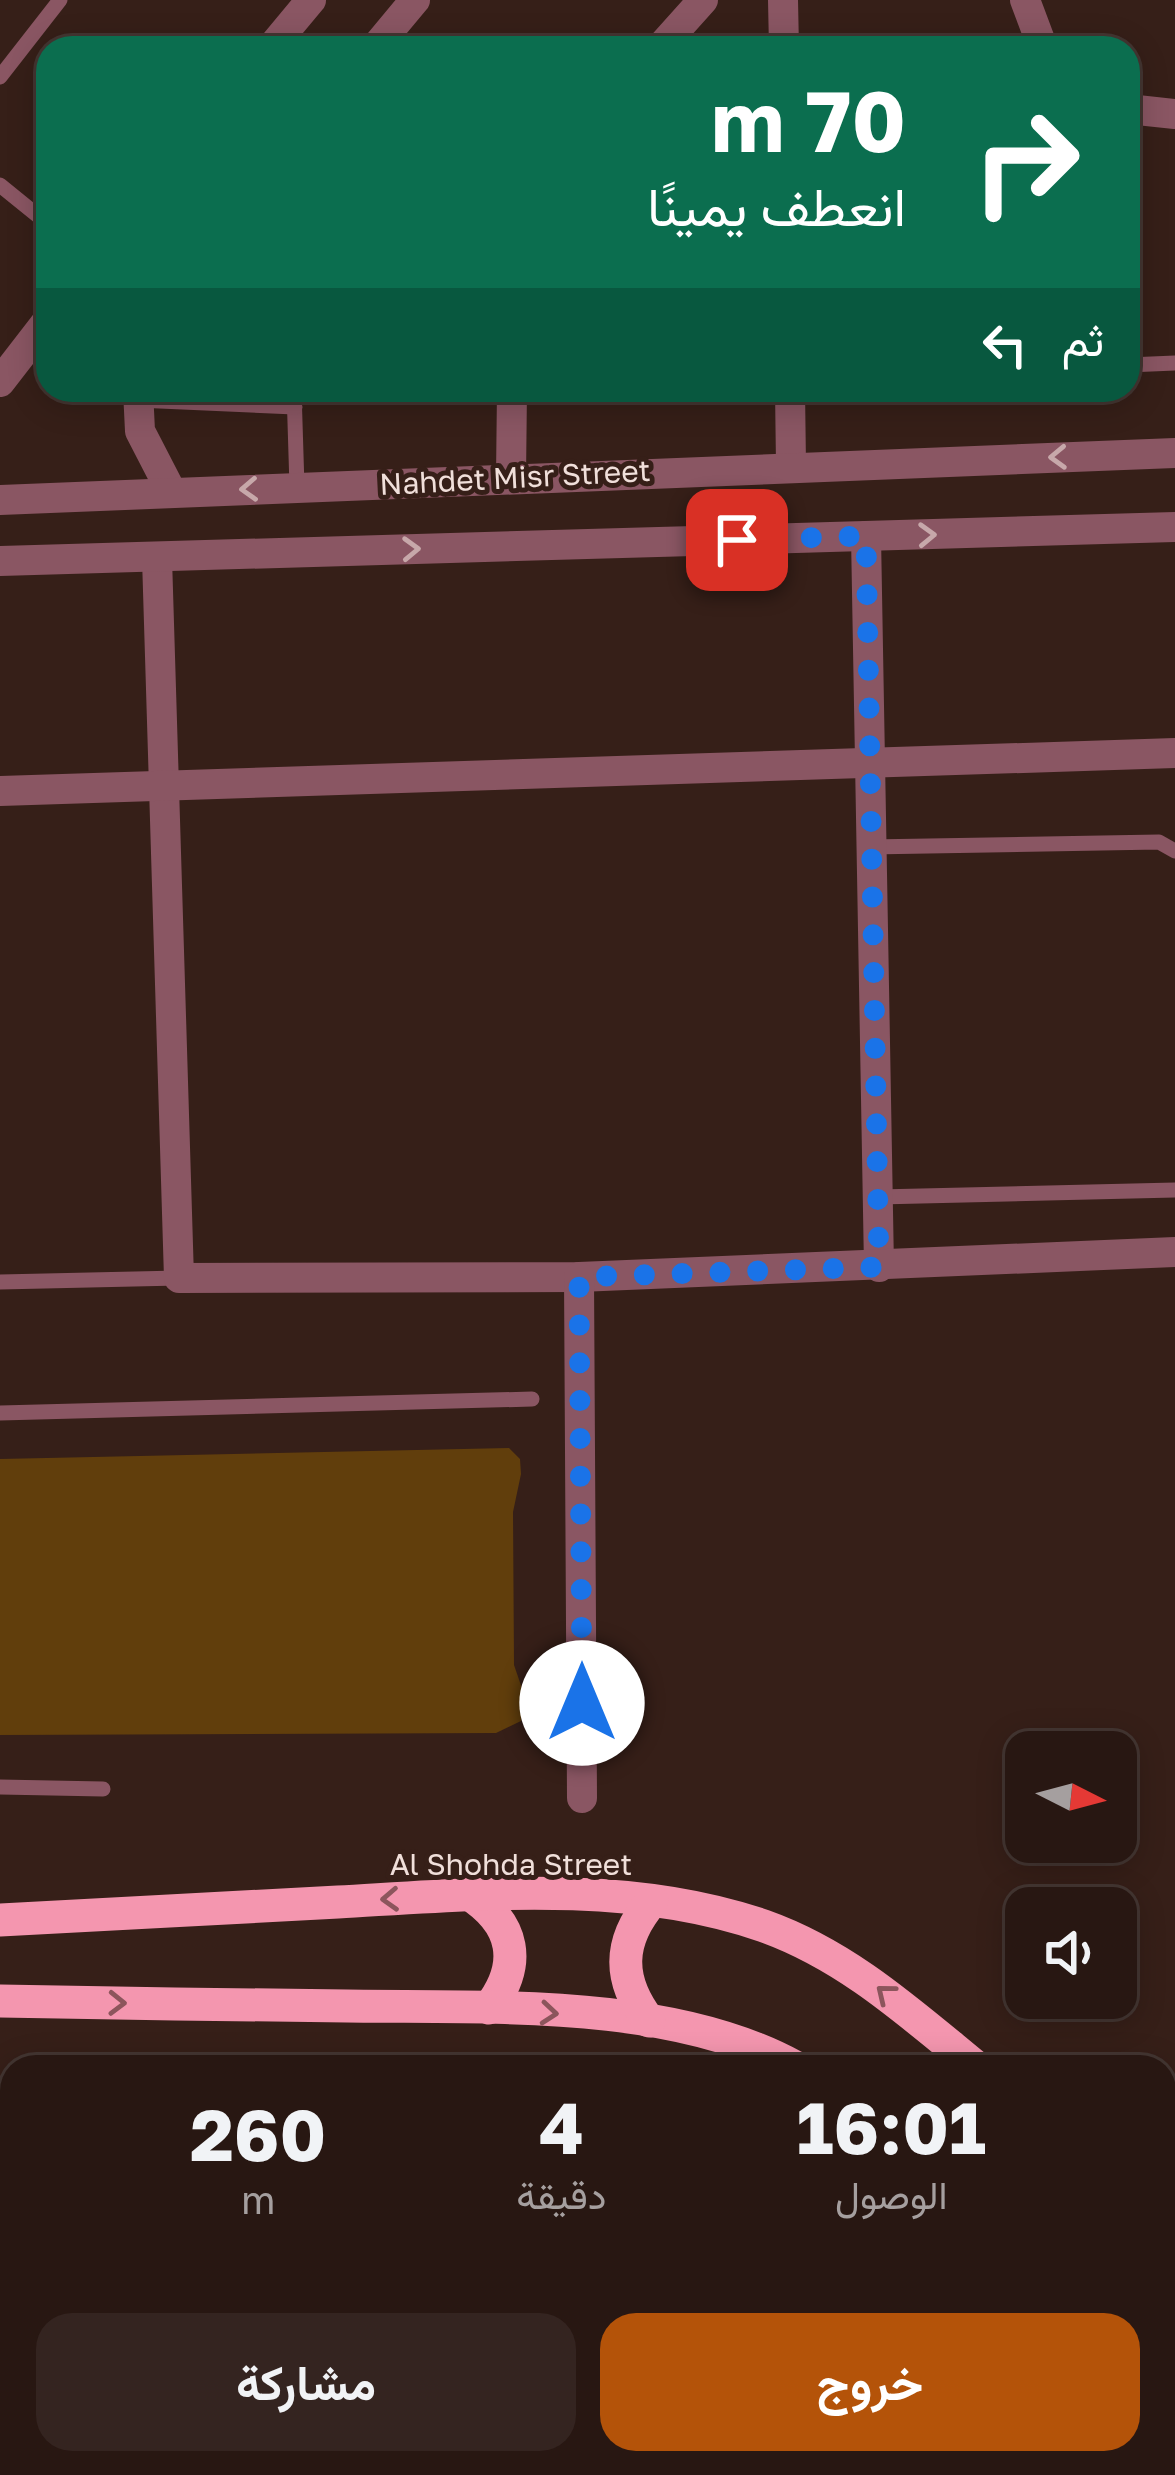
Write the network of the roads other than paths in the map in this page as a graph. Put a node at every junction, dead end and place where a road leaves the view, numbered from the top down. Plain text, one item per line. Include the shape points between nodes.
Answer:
1 (60, 0) edge
2 (415, 0) edge
3 (703, 0) edge
4 (783, 0) edge
5 (1025, 0) edge
6 (307, 2) edge
7 (280, 36) edge
8 (385, 36) edge
9 (671, 36) edge
10 (784, 36) edge
11 (1038, 36) edge
12 (0, 77) edge
13 (1140, 111) edge
14 (1175, 114) edge
15 (0, 185) edge
16 (36, 214) edge
17 (36, 336) edge
18 (1175, 363) edge
19 (1140, 364) edge
20 (0, 382) edge
21 (138, 402) edge
22 (295, 402) edge
23 (512, 402) edge
24 (790, 402) edge
25 (1175, 453) edge
26 (791, 465) junction
27 (512, 477) junction
28 (297, 487) junction
29 (172, 493) junction
30 (0, 500) edge
31 (1175, 527) edge
32 (866, 536) junction
33 (157, 558) junction
34 (0, 561) edge
35 (1175, 753) edge
36 (867, 762) junction
37 (160, 784) junction
38 (0, 791) edge
39 (869, 847) junction
40 (1175, 851) edge
41 (1175, 1190) edge
42 (878, 1197) junction
43 (1175, 1252) edge
44 (879, 1267) junction
45 (579, 1277) junction
46 (178, 1278) junction
47 (0, 1282) edge
48 (532, 1399) dead end
49 (0, 1413) edge
50 (0, 1787) edge
51 (104, 1789) dead end
52 (582, 1798) dead end
53 (469, 1894) junction
54 (652, 1901) junction
55 (0, 1920) edge
56 (0, 2001) edge
57 (489, 2008) junction
58 (649, 2021) junction
59 (766, 2055) edge
60 (961, 2055) edge

1 - 12 lane
2 - 8 street
3 - 9 street
4 - 10 street
5 - 11 street
6 - 7 street
13 - 14 street
15 - 16 lane
17 - 20 street
18 - 19 lane
21 - 29 street via 140,431
22 - 28 lane
23 - 27 street
24 - 26 street
25 -> 26 street, Nahdet Misr Street
26 - 27 street, Nahdet Misr Street
27 - 28 street, Nahdet Misr Street
28 -> 29 street, Nahdet Misr Street
29 - 30 street, Nahdet Misr Street
32 -> 31 street
33 -> 32 street
32 - 36 street
33 - 34 street
33 - 37 street
35 - 36 street
36 - 37 street
36 - 39 street
37 - 38 street
37 - 46 street
39 - 40 lane via 1160,842
39 - 42 street
41 - 42 lane
42 - 44 street
43 - 44 street
44 - 45 street
45 - 46 street
45 - 52 street
46 - 47 lane
48 - 49 lane
50 - 51 lane
53 - 54 highway, Al Shohda Street
53 -> 55 highway, Al Shohda Street
53 - 57 highway via 508,1932 513,1959
54 - 58 highway via 634,1922 624,1974
60 -> 54 highway, Al Shohda Street via 820,1951 748,1921
56 -> 57 highway
57 -> 58 highway
58 - 59 highway via 712,2033

